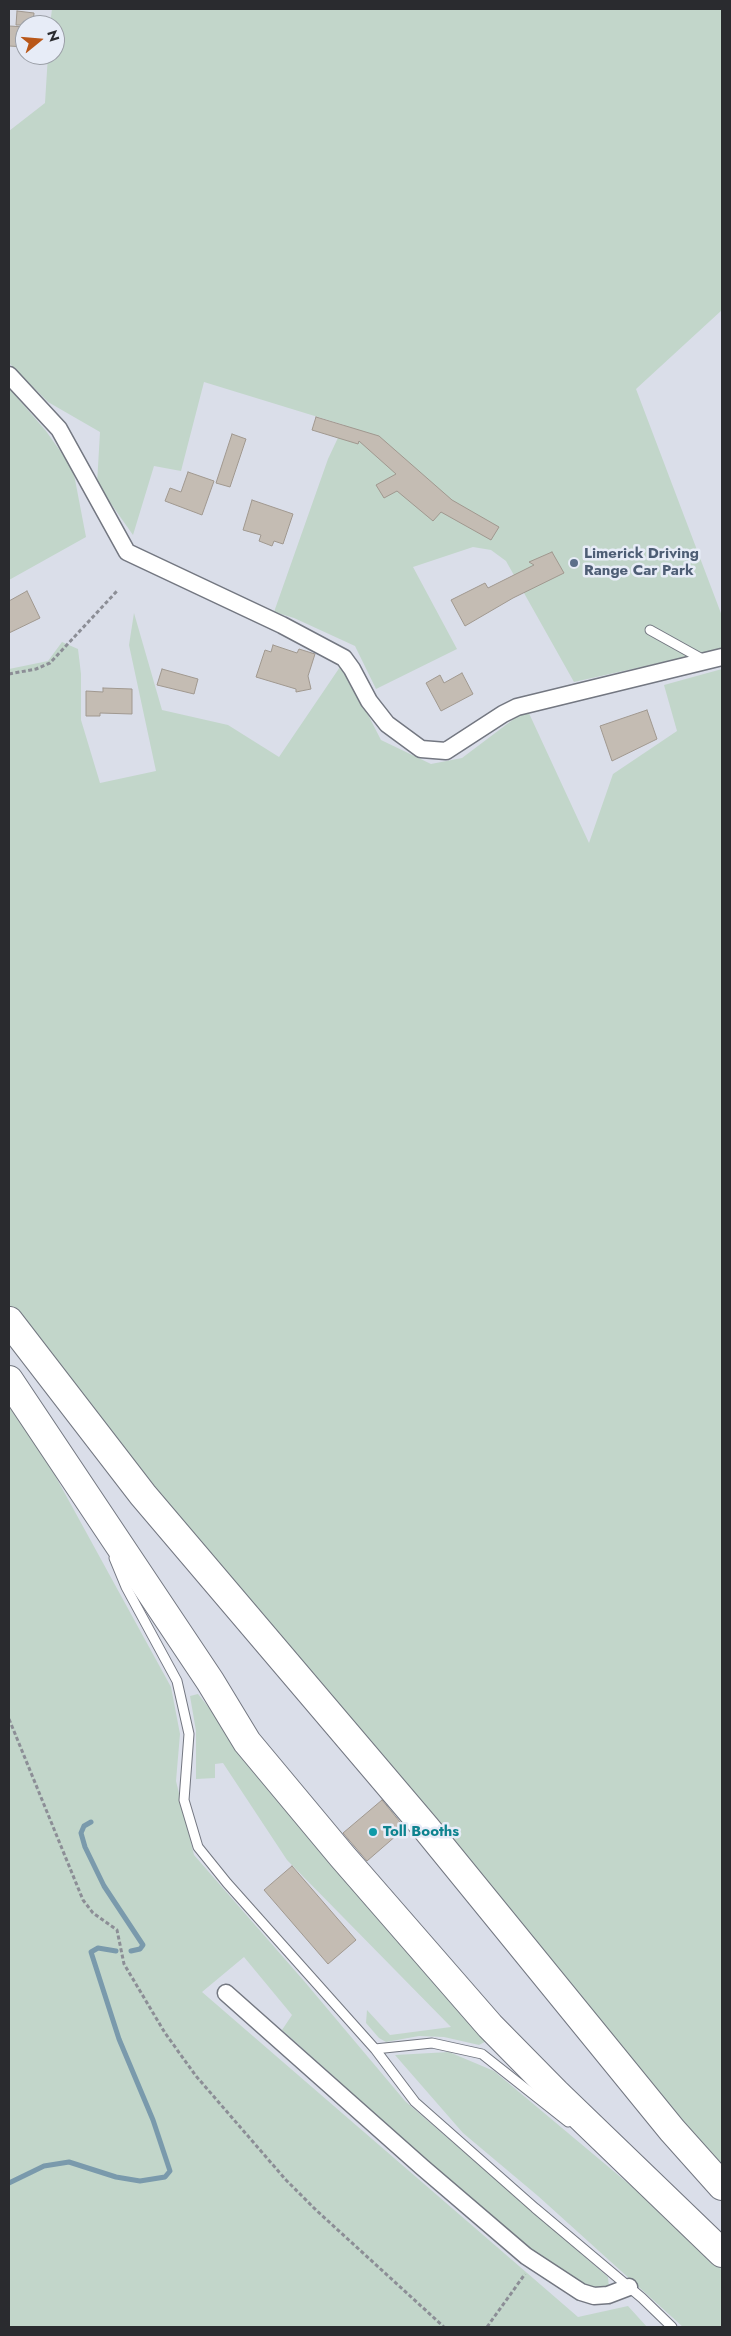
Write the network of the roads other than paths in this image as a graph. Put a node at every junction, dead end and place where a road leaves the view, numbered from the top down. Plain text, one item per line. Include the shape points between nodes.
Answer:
1 (9, 375) edge
2 (650, 630) dead end
3 (722, 657) edge
4 (706, 662) junction
5 (9, 1320) edge
6 (9, 1380) edge
7 (90, 1503) junction
8 (226, 1993) dead end
9 (375, 2050) junction
10 (644, 2176) junction
11 (722, 2186) edge
12 (722, 2253) edge
13 (629, 2287) junction
14 (672, 2327) edge

1 - 4 street via 59,429 127,552 344,658 369,701 387,724 421,749 446,751 517,707
2 - 4 lane
3 - 4 street
5 - 11 highway via 143,1495 426,1828 672,2130
6 - 7 highway
7 - 9 lane via 126,1587 176,1681 189,1734 184,1800 198,1847
7 - 10 highway via 253,1749 490,2026
8 - 13 street via 534,2261 581,2292 594,2296 608,2295
9 - 10 lane via 432,2044 482,2054 578,2130
9 - 13 lane via 415,2102
10 - 12 highway
13 - 14 lane

